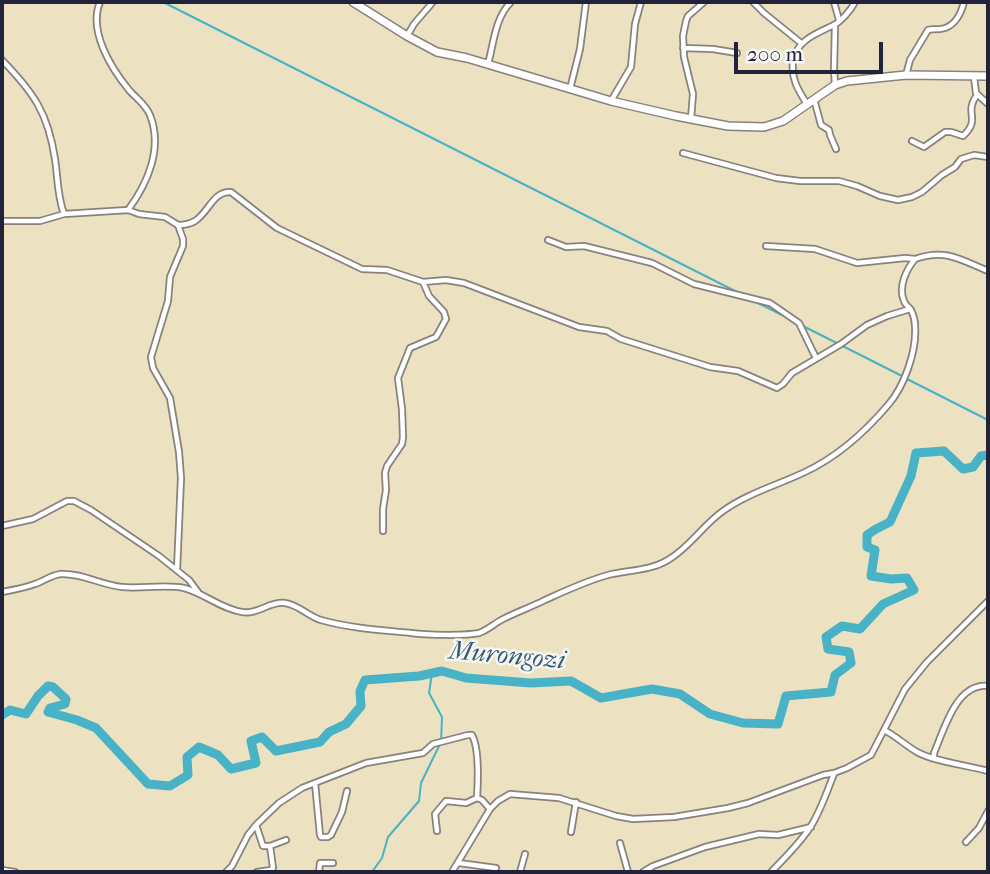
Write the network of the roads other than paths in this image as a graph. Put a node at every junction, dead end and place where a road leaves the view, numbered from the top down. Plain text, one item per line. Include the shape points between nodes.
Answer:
1 (100, 2) edge
2 (353, 2) edge
3 (433, 2) edge
4 (511, 2) edge
5 (586, 2) edge
6 (641, 2) edge
7 (704, 2) edge
8 (753, 2) edge
9 (834, 2) edge
10 (855, 2) edge
11 (964, 2) edge
12 (839, 20) junction
13 (835, 25) junction
14 (407, 36) junction
15 (801, 43) junction
16 (683, 48) junction
17 (737, 53) dead end
18 (2, 60) edge
19 (488, 65) junction
20 (906, 75) junction
21 (988, 76) edge
22 (974, 77) junction
23 (835, 85) junction
24 (570, 89) junction
25 (977, 95) junction
26 (611, 101) junction
27 (810, 101) junction
28 (988, 104) edge
29 (691, 119) junction
30 (912, 141) dead end
31 (836, 149) dead end
32 (683, 153) dead end
33 (988, 157) edge
34 (128, 210) junction
35 (64, 214) junction
36 (2, 221) edge
37 (178, 225) junction
38 (548, 240) dead end
39 (766, 246) dead end
40 (915, 259) junction
41 (988, 271) edge
42 (422, 282) junction
43 (910, 309) junction
44 (816, 358) junction
45 (2, 526) edge
46 (383, 531) dead end
47 (177, 570) junction
48 (2, 592) edge
49 (198, 593) junction
50 (988, 601) edge
51 (988, 686) edge
52 (884, 730) junction
53 (934, 758) junction
54 (988, 771) edge
55 (834, 773) junction
56 (315, 783) junction
57 (347, 790) dead end
58 (477, 798) junction
59 (576, 802) junction
60 (490, 809) junction
61 (988, 811) edge
62 (256, 825) junction
63 (811, 827) junction
64 (436, 831) dead end
65 (571, 832) dead end
66 (286, 839) dead end
67 (966, 842) dead end
68 (620, 843) dead end
69 (270, 846) junction
70 (525, 854) dead end
71 (333, 863) dead end
72 (459, 863) junction
73 (496, 869) dead end
74 (2, 870) edge
75 (455, 871) edge
76 (15, 872) edge
77 (226, 872) edge
78 (257, 872) edge
79 (319, 872) edge
80 (520, 872) edge
81 (628, 872) edge
82 (643, 872) edge
83 (771, 872) edge

1 - 34 street via 96,16 104,50 146,108 153,126 152,169
2 - 14 street
3 - 14 street
4 - 19 street via 498,23
5 - 24 street
6 - 26 street via 631,67
7 - 16 street via 685,21
8 - 15 street
9 - 12 street
10 - 12 street
11 - 20 street via 953,23 929,28
12 - 13 street
13 - 15 street
13 - 23 street
14 - 19 street via 437,52
15 - 27 street via 794,56 793,76
16 - 17 street
16 - 29 street via 693,94
18 - 35 street via 44,114
19 - 24 street
20 - 22 street
20 - 23 street
21 - 22 street
22 - 25 street
23 - 27 street
24 - 26 street
25 - 28 street
25 - 30 street via 971,108 972,126 963,136 945,132 924,147
26 - 29 street
27 - 29 street via 783,121 764,127
27 - 31 street via 821,125 830,130
32 - 33 street via 776,178 839,181 898,200 922,192 961,159
34 - 35 street
34 - 37 street via 165,216
35 - 36 street via 40,221
37 - 42 street via 194,222 218,195 232,192 277,228 350,264
37 - 47 street via 183,246 170,277 168,301 150,357 170,398 179,452
38 - 44 street via 647,262 694,284 770,303 799,323
39 - 40 street via 815,249 857,263
40 - 41 street via 953,256
40 - 43 street via 902,291
42 - 44 street via 464,283 579,327 607,331 710,367 738,371 777,388
42 - 46 street via 446,319 436,337 410,348 398,378 403,437 385,473
43 - 44 street via 867,325
43 - 49 street via 915,345 902,384 863,432 825,462 722,512 680,552 653,568 581,584 474,634 414,634 355,626 324,621 281,603 243,613
45 - 47 street via 33,519 74,501
47 - 49 street
48 - 49 street via 65,574 122,587 175,587
50 - 52 street via 912,680
51 - 53 street via 972,690 956,705
52 - 53 street via 916,752
52 - 55 street via 872,755
53 - 54 street
55 - 59 street via 748,803 674,817 633,819
55 - 63 street
56 - 57 street via 321,837 331,835
56 - 58 street via 366,763 423,753 433,744 472,735
56 - 62 street via 285,799
58 - 60 street
58 - 64 street via 466,803 446,801 435,814
59 - 60 street via 510,794
59 - 65 street
60 - 72 street
61 - 67 street
62 - 69 street via 263,846
62 - 77 street
63 - 82 street via 705,847
63 - 83 street
66 - 69 street
68 - 81 street
69 - 78 street via 273,868
70 - 80 street
71 - 79 street via 320,863
72 - 73 street
72 - 75 street
74 - 76 street

